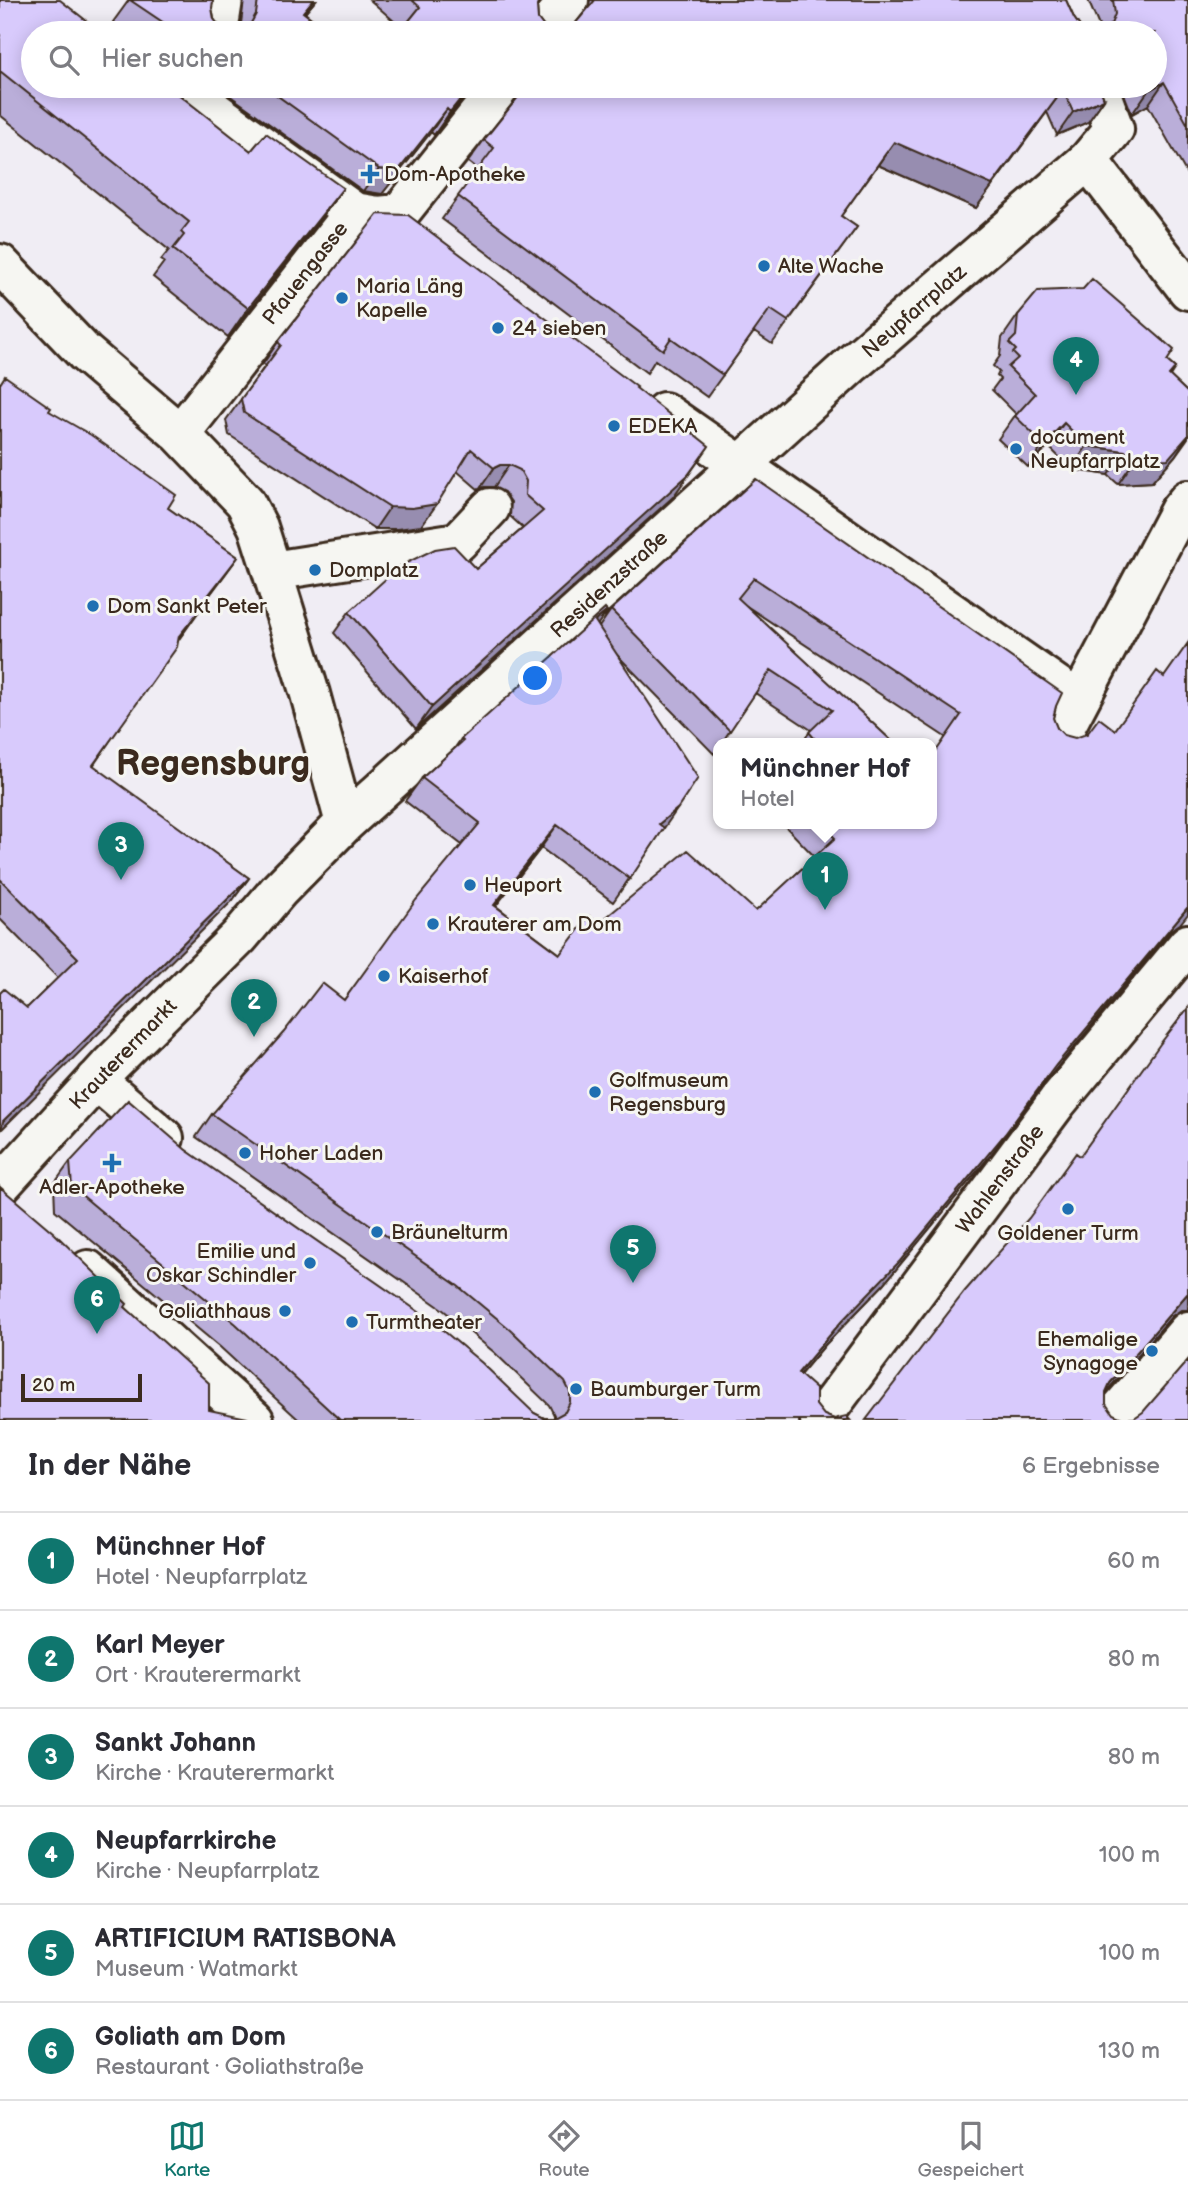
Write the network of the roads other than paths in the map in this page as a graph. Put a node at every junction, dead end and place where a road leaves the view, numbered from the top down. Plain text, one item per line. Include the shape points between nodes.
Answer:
1 (223, 0) edge
2 (569, 0) edge
3 (220, 21) edge
4 (552, 21) edge
5 (206, 98) edge
6 (493, 98) edge
7 (1102, 98) edge
8 (1088, 160) junction
9 (354, 212) junction
10 (0, 264) edge
11 (1187, 286) edge
12 (633, 389) edge
13 (180, 434) junction
14 (729, 475) junction
15 (490, 508) dead end
16 (1185, 509) edge
17 (272, 571) junction
18 (1079, 701) junction
19 (1059, 739) edge
20 (345, 823) junction
21 (1188, 944) edge
22 (96, 1080) junction
23 (194, 1162) edge
24 (6, 1199) edge
25 (58, 1245) edge
26 (1188, 1331) edge
27 (234, 1414) edge
28 (820, 1420) edge
29 (1111, 1420) edge

1 - 3 street
2 - 4 street
5 - 9 street via 214,110
6 - 9 street, Pfauengasse via 410,222
7 - 8 street, Neupfarrplatz via 1114,129
8 - 11 street
8 - 14 street, Neupfarrplatz
9 - 13 street, Pfauengasse
10 - 13 street via 85,353
12 - 14 street via 700,440
13 - 17 street via 245,502
14 - 18 street
14 - 20 street, Residenzstraße
15 - 17 street via 458,542
16 - 18 street
17 - 20 street
18 - 19 street
20 - 22 street, Krauterermarkt
21 - 28 street, Wahlenstraße via 1057,1102
22 - 23 street
22 - 24 street, Krauterermarkt
25 - 27 street
26 - 29 street

